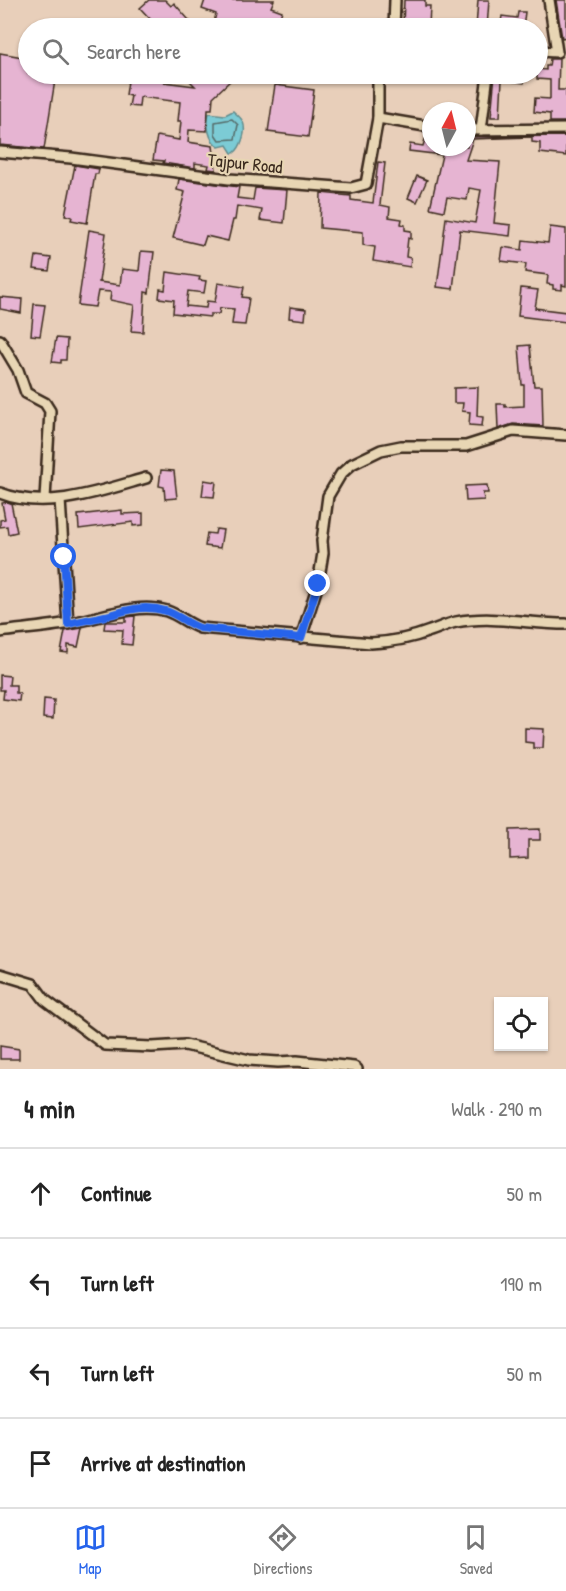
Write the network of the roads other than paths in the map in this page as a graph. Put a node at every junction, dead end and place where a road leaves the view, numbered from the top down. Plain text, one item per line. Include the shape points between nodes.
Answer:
1 (395, 0) edge
2 (549, 0) edge
3 (394, 18) edge
4 (548, 52) edge
5 (378, 84) edge
6 (487, 84) edge
7 (378, 118) junction
8 (422, 125) edge
9 (566, 129) edge
10 (476, 130) edge
11 (481, 130) junction
12 (0, 152) edge
13 (0, 340) edge
14 (566, 435) edge
15 (147, 478) dead end
16 (0, 493) edge
17 (45, 499) junction
18 (60, 500) junction
19 (68, 624) junction
20 (566, 624) edge
21 (0, 632) edge
22 (301, 638) junction
23 (0, 974) edge
24 (357, 1069) edge

1 - 3 street
2 - 4 street via 557,52
5 - 7 street
6 - 11 street
7 - 8 street
7 - 12 street, Tajpur Road via 368,181 356,188 299,186
9 - 11 street
10 - 11 street
13 - 17 street via 26,393 45,403 50,411
14 - 22 street via 513,431 466,446 401,446 381,450 352,464 328,496 318,584
15 - 18 street
16 - 17 street via 12,498
17 - 18 street
18 - 19 street
19 - 21 street
19 - 22 street via 145,608 166,611 200,628
20 - 22 street via 482,619 387,642
23 - 24 street via 33,984 45,1000 105,1045 185,1045 249,1060

